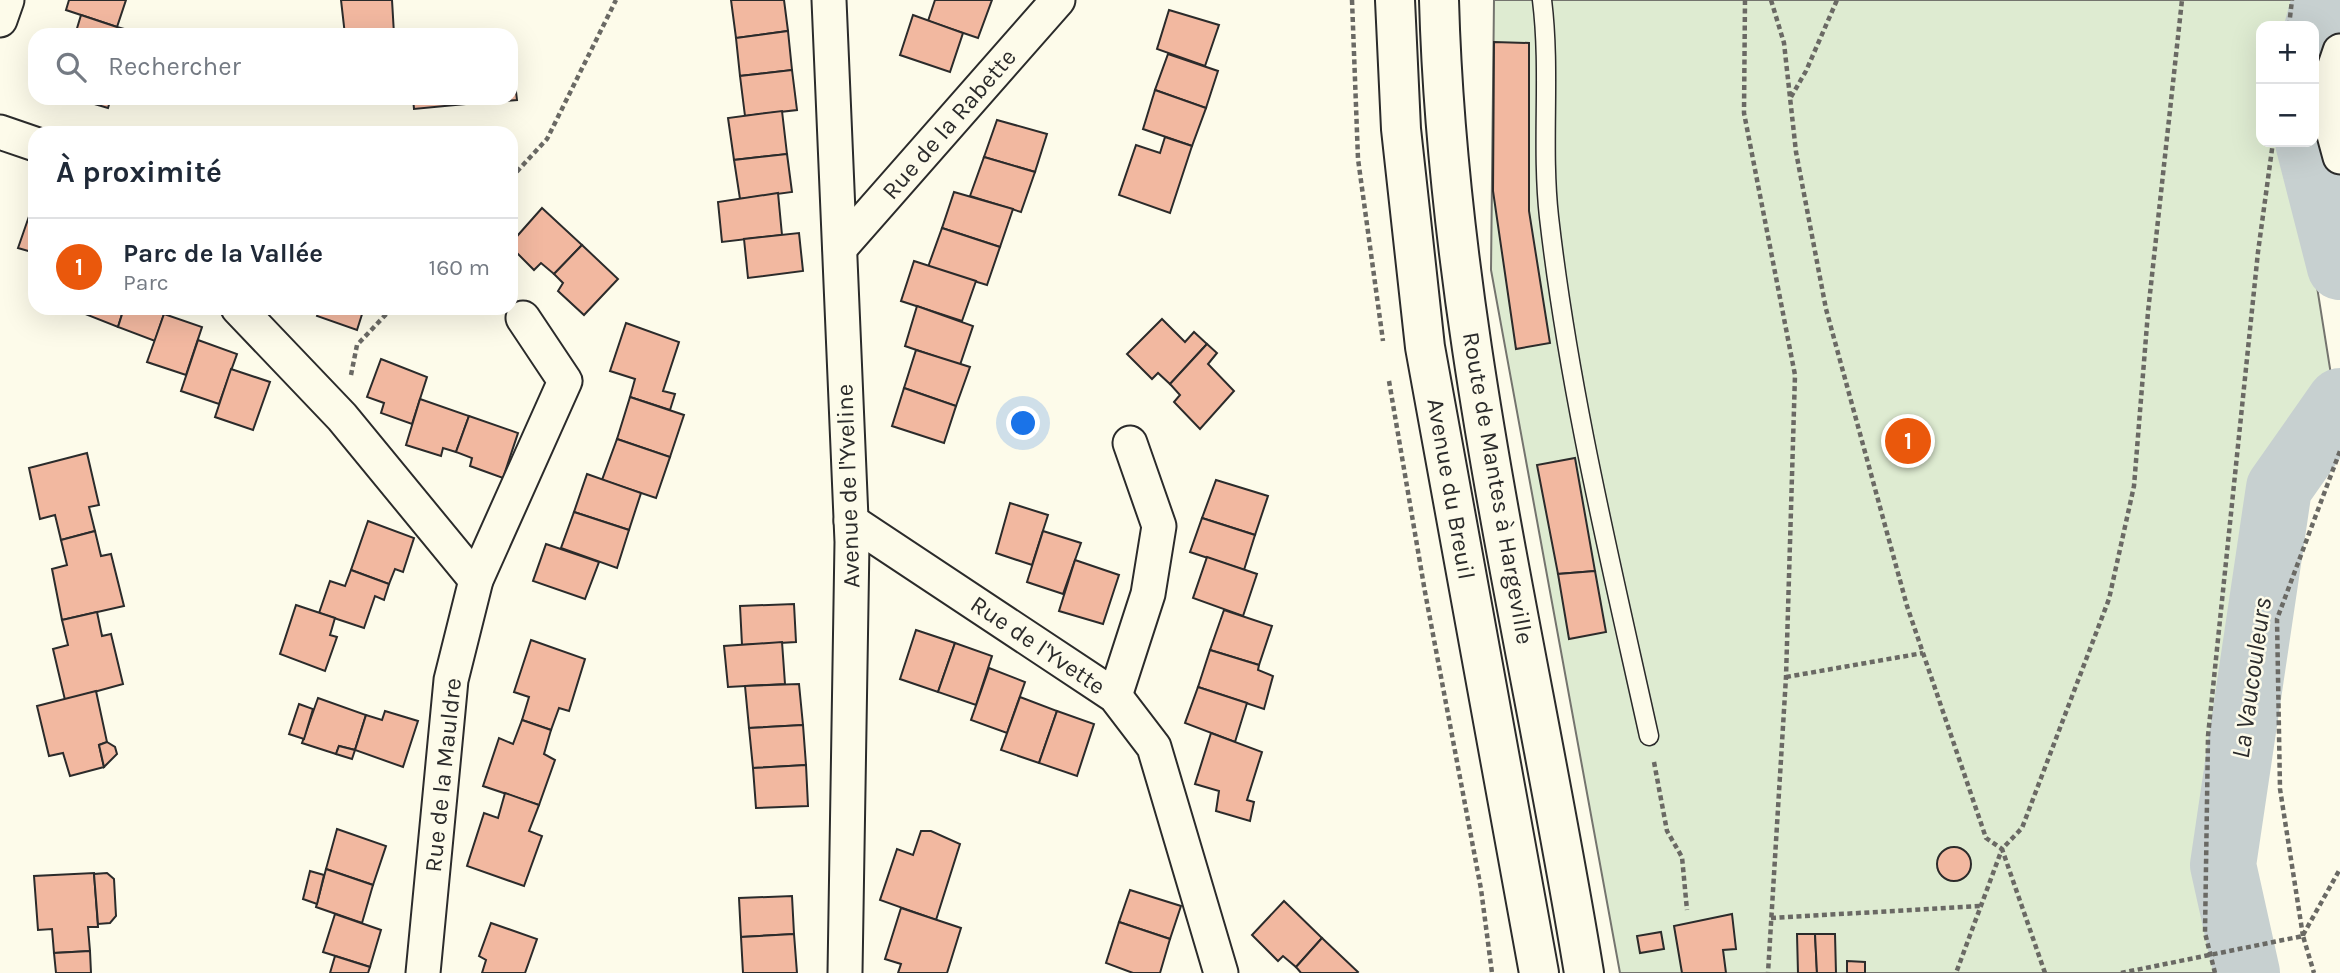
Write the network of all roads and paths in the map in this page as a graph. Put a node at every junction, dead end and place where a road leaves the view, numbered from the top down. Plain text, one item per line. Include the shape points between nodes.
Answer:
1 (7, 0) edge
2 (616, 0) edge
3 (829, 0) edge
4 (1058, 0) edge
5 (1395, 0) edge
6 (1439, 0) edge
7 (1542, 0) edge
8 (1745, 0) edge
9 (1771, 0) edge
10 (1837, 0) edge
11 (2182, 0) edge
12 (2292, 0) edge
13 (0, 20) edge
14 (2290, 21) edge
15 (2340, 51) edge
16 (1790, 99) junction
17 (0, 132) edge
18 (28, 142) edge
19 (2272, 147) edge
20 (2340, 157) edge
21 (518, 170) edge
22 (840, 248) junction
23 (245, 315) edge
24 (385, 315) edge
25 (523, 318) dead end
26 (357, 345) dead end
27 (1130, 443) dead end
28 (2340, 451) edge
29 (851, 521) junction
30 (476, 580) junction
31 (1923, 653) junction
32 (1786, 677) junction
33 (1115, 696) junction
34 (1650, 736) joint
35 (2002, 849) junction
36 (2340, 869) edge
37 (1981, 906) junction
38 (1687, 910) dead end
39 (1771, 918) junction
40 (2303, 936) junction
41 (2212, 955) junction
42 (423, 973) edge
43 (845, 973) edge
44 (1221, 973) edge
45 (1539, 973) edge
46 (1584, 973) edge
47 (1768, 973) edge
48 (1956, 973) edge
49 (2045, 973) edge
50 (2121, 973) edge
51 (2215, 973) edge
52 (2314, 973) edge

1 - 13 street
2 - 21 path via 547,139
3 - 22 street, Avenue de l'Yveline
4 - 22 street, Rue de la Rabette
5 - 45 main road, Avenue du Breuil via 1401,129 1425,348
6 - 46 main road, Route de Mantes à Hargeville via 1450,172 1466,313
7 - 34 lane via 1547,39 1549,214 1573,384
8 - 32 path via 1744,113 1796,375
9 - 16 path via 1784,43
10 - 16 path
11 - 35 path via 2131,499 2109,599 2022,828
12 - 14 path
15 - 20 street via 2325,98
16 - 31 path via 1826,309 1886,536
17 - 18 street
19 - 41 path via 2208,736 2205,933
22 - 29 street, Avenue de l'Yveline
23 - 30 street via 342,417
24 - 26 path
25 - 30 street, Rue de la Mauldre via 565,381
27 - 33 street via 1160,526 1148,594
28 - 40 path via 2277,620 2280,789
29 - 33 street, Rue de l'Yvette
29 - 43 street, Avenue de l'Yveline
30 - 42 street, Rue de la Mauldre via 451,680
31 - 32 path
31 - 35 path via 1986,838
32 - 39 path
33 - 44 street, Rue de l'Yvette via 1154,747
34 - 38 path via 1667,831 1682,857
35 - 37 path
35 - 49 path
36 - 40 path
37 - 39 path
37 - 48 path
39 - 47 path
40 - 41 path
40 - 52 path
41 - 50 path
41 - 51 path

